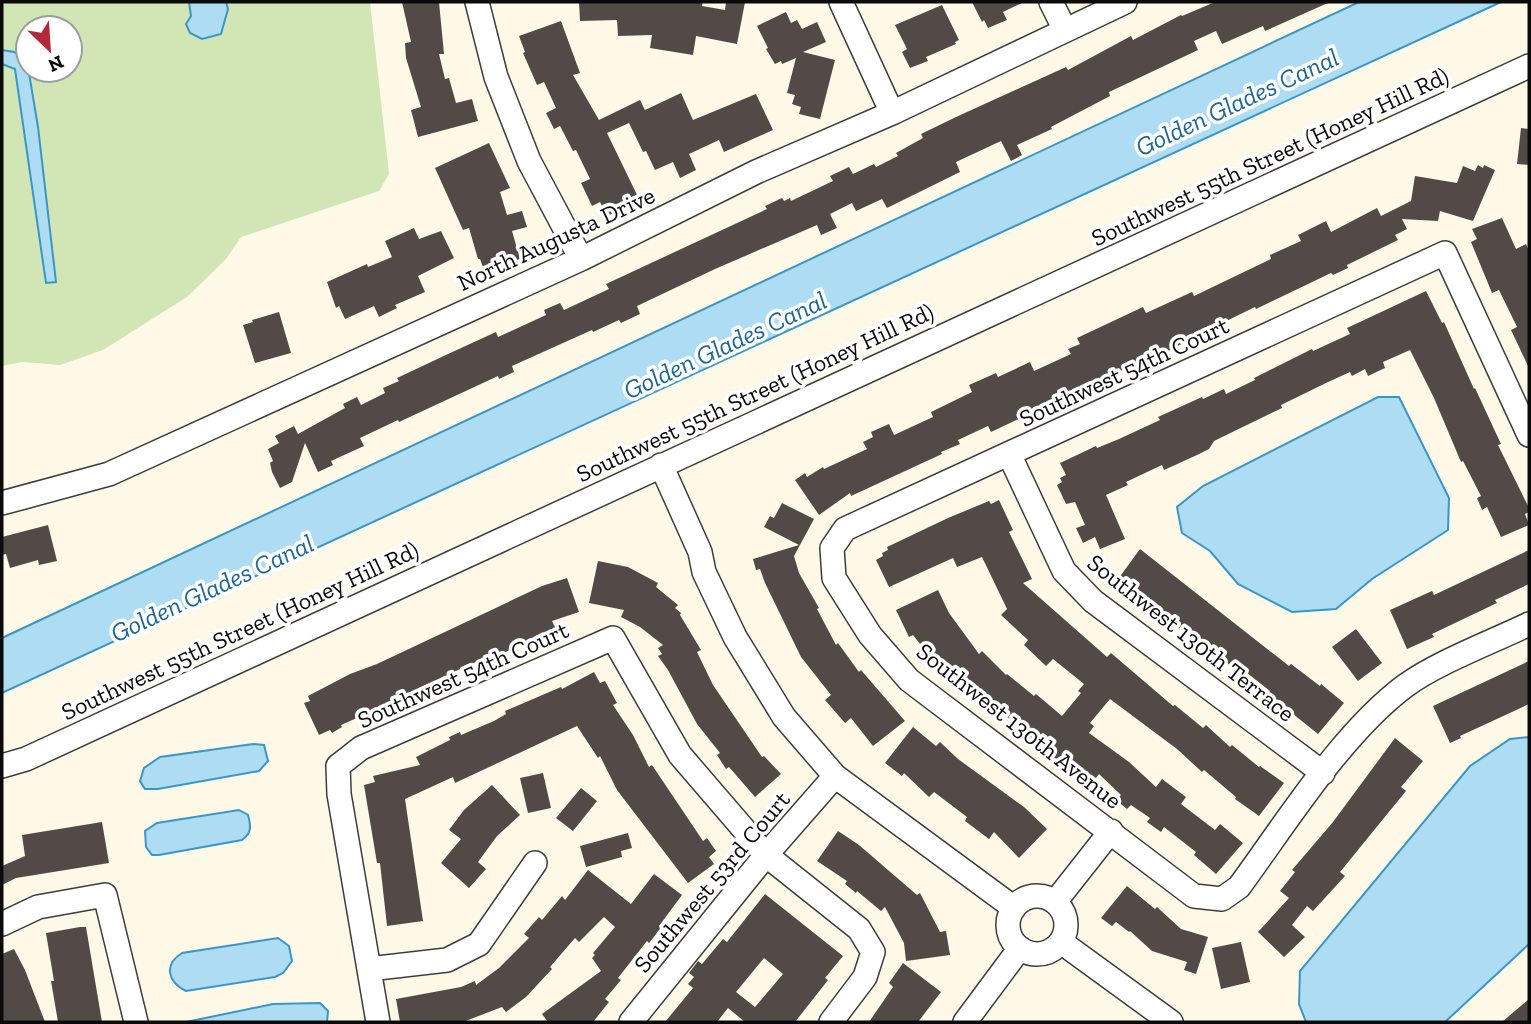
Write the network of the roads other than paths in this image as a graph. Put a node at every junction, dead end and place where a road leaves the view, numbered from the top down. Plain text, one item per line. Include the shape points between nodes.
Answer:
1 (477, 2) edge
2 (841, 2) edge
3 (1051, 2) edge
4 (1125, 2) edge
5 (1065, 30) junction
6 (1529, 66) edge
7 (892, 113) junction
8 (581, 259) junction
9 (1529, 435) edge
10 (1009, 454) junction
11 (655, 468) junction
12 (2, 503) edge
13 (832, 548) joint
14 (1529, 624) edge
15 (2, 766) edge
16 (1323, 773) junction
17 (835, 776) junction
18 (1111, 831) junction
19 (766, 855) junction
20 (536, 863) dead end
21 (1055, 902) junction
22 (1014, 908) junction
23 (2, 924) edge
24 (1061, 942) junction
25 (1020, 948) junction
26 (369, 969) junction
27 (136, 1022) edge
28 (378, 1022) edge
29 (631, 1022) edge
30 (831, 1022) edge
31 (965, 1022) edge
32 (1171, 1022) edge

1 - 8 street via 496,77 529,161
2 - 7 street
3 - 5 street
4 - 5 street, North Augusta Drive
5 - 7 street, North Augusta Drive
6 - 11 street, Southwest 55th Street (Honey Hill Rd)
7 - 8 street, North Augusta Drive via 756,172
8 - 12 street, North Augusta Drive via 109,474
9 - 10 street, Southwest 54th Court via 1445,253
10 - 13 street, Southwest 54th Court via 845,530
10 - 16 street, Southwest 130th Terrace via 1064,571 1093,601
11 - 15 street, Southwest 55th Street (Honey Hill Rd) via 26,759
11 - 17 street via 700,552 704,572 734,636 785,717
13 - 18 street, Southwest 130th Avenue via 834,578 870,635 909,680
14 - 16 street via 1406,685 1370,717
16 - 18 street, Southwest 130th Avenue via 1240,887 1222,899 1194,897
17 - 19 street, Southwest 53rd Court
17 - 22 street
18 - 21 street
19 - 26 street, Southwest 54th Court via 680,755 613,638 361,748 338,766
19 - 29 street, Southwest 53rd Court
19 - 30 street via 859,929 873,952 865,977
20 - 26 street via 479,944 447,960
21 - 22 street via 1028,897
21 - 24 street via 1067,925
22 - 25 street via 1009,934
23 - 27 street via 38,907 105,895
24 - 25 street via 1037,954
24 - 32 street
25 - 31 street
26 - 28 street

